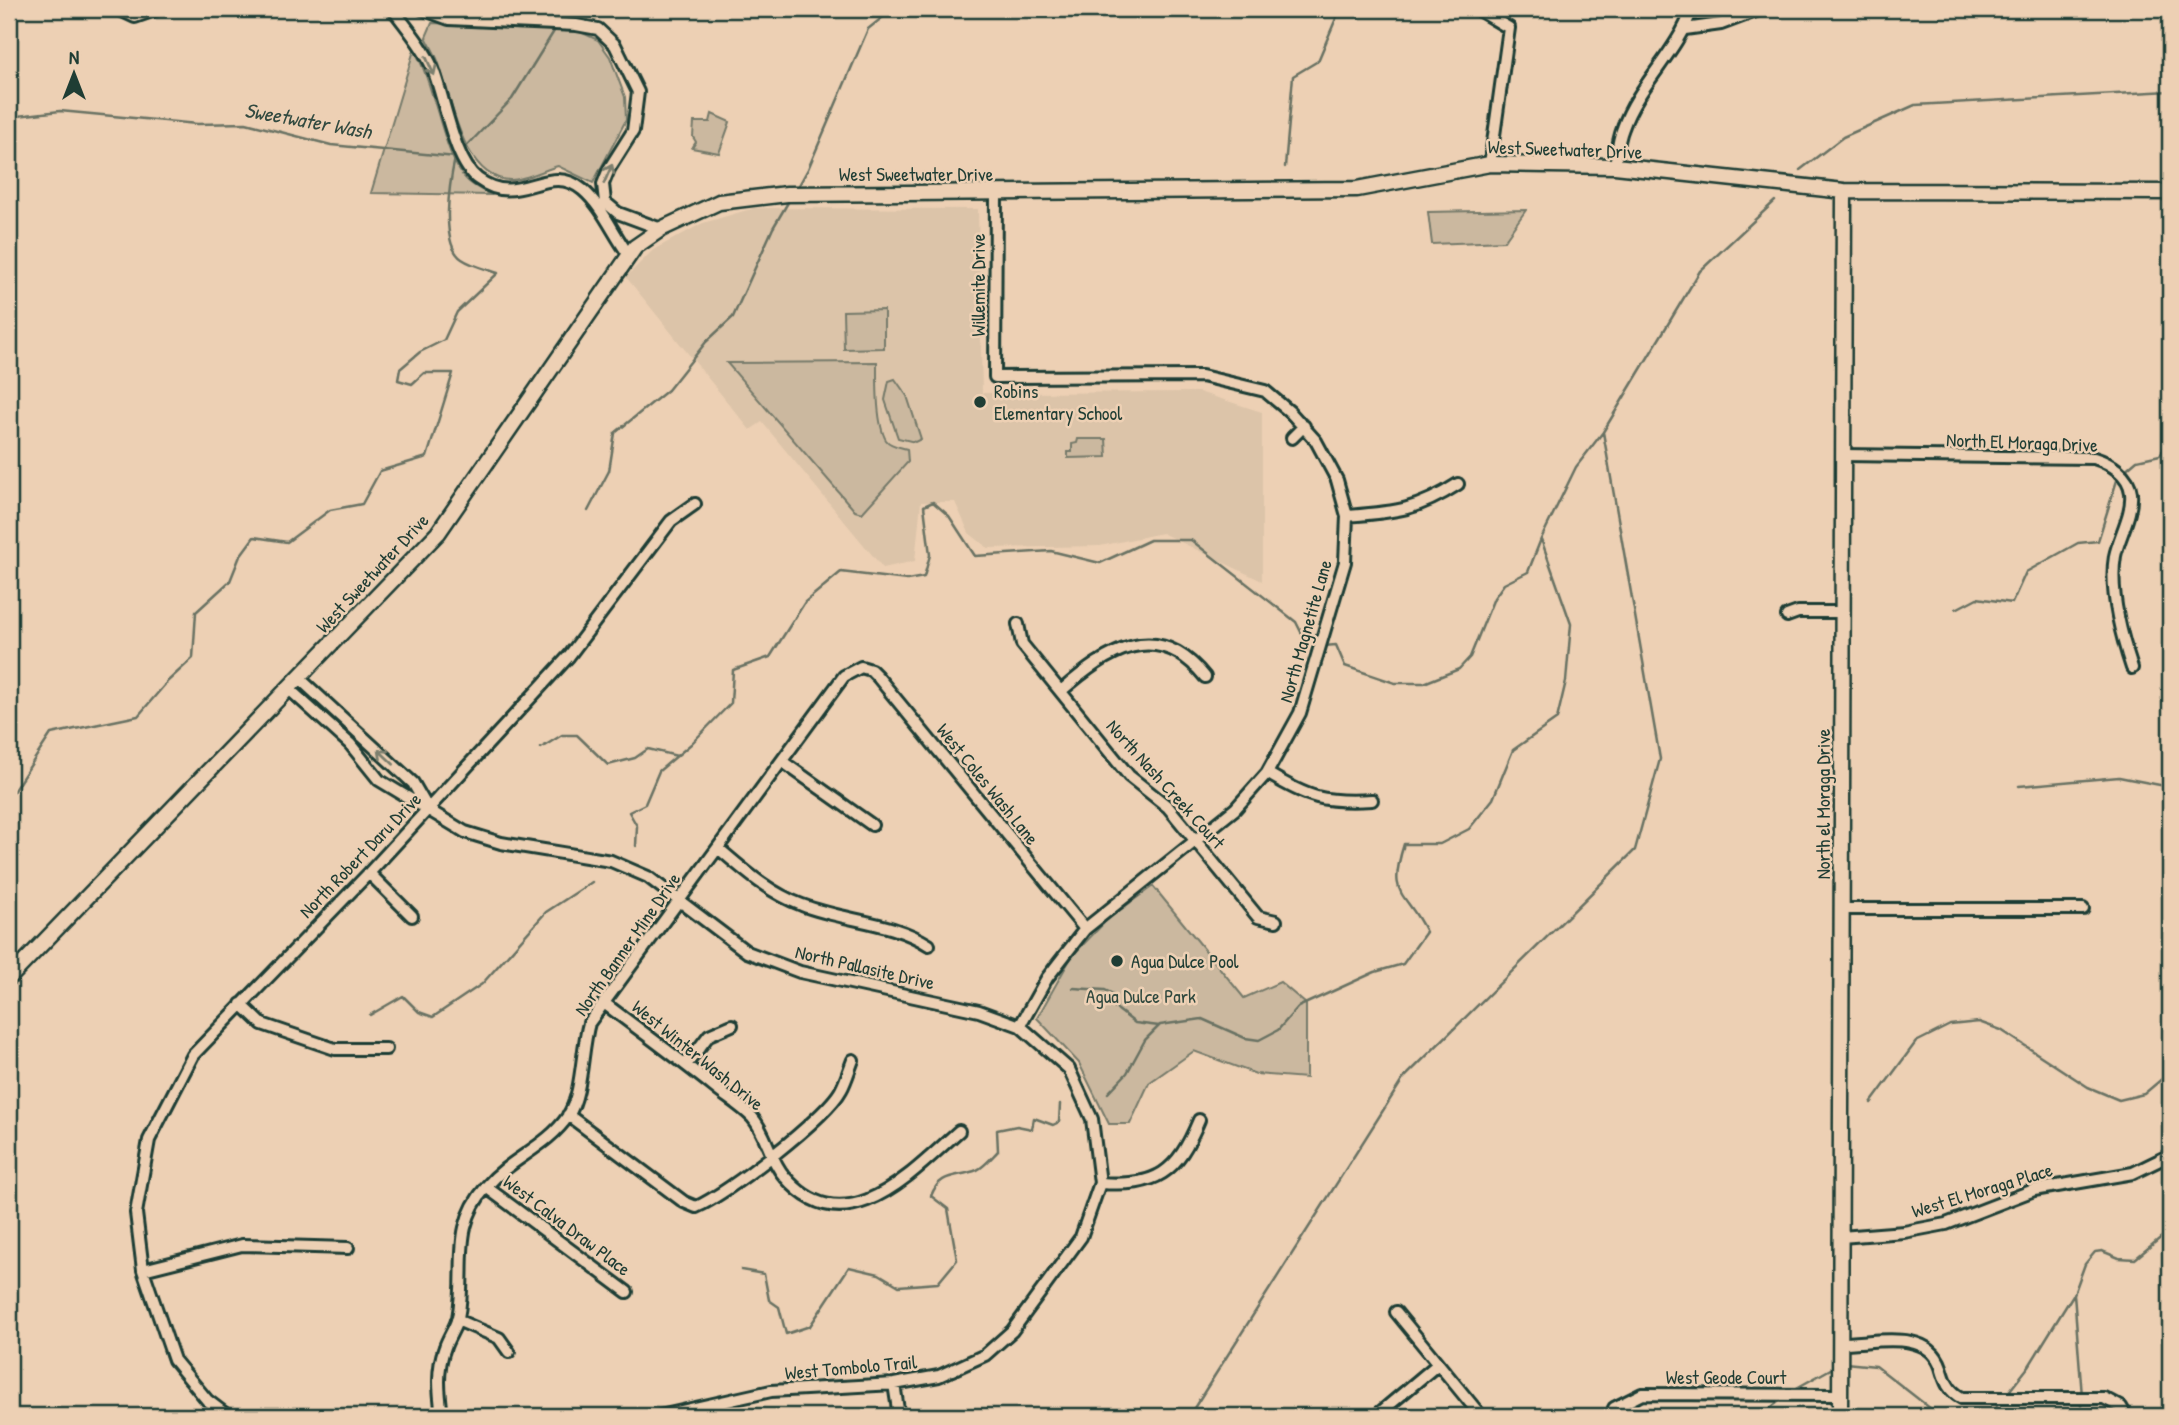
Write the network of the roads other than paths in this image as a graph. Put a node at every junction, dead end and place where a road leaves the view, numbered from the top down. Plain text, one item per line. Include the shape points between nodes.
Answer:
1 (118, 9) edge
2 (158, 9) edge
3 (393, 9) edge
4 (422, 9) edge
5 (1477, 9) edge
6 (1692, 9) edge
7 (1761, 9) edge
8 (1685, 29) junction
9 (1490, 164) junction
10 (1615, 166) junction
11 (1844, 191) junction
12 (2170, 192) edge
13 (996, 194) junction
14 (661, 229) junction
15 (629, 255) junction
16 (995, 377) joint
17 (1304, 426) junction
18 (1292, 438) dead end
19 (1842, 455) junction
20 (1458, 484) dead end
21 (695, 504) dead end
22 (1347, 516) junction
23 (1842, 612) junction
24 (1787, 616) dead end
25 (1018, 624) dead end
26 (860, 664) joint
27 (2133, 668) dead end
28 (1205, 677) dead end
29 (294, 683) junction
30 (1061, 691) junction
31 (783, 762) junction
32 (1267, 773) junction
33 (1372, 800) dead end
34 (428, 809) junction
35 (873, 825) dead end
36 (1195, 839) junction
37 (718, 848) junction
38 (369, 873) junction
39 (679, 899) junction
40 (1843, 909) junction
41 (2083, 909) dead end
42 (412, 916) dead end
43 (1276, 921) dead end
44 (1085, 929) junction
45 (929, 946) dead end
46 (9, 978) edge
47 (604, 1003) junction
48 (240, 1004) junction
49 (733, 1025) dead end
50 (1020, 1026) junction
51 (386, 1049) dead end
52 (853, 1060) dead end
53 (686, 1065) junction
54 (568, 1115) junction
55 (1199, 1121) dead end
56 (958, 1131) dead end
57 (773, 1155) junction
58 (2170, 1155) edge
59 (1100, 1183) junction
60 (486, 1187) junction
61 (1841, 1237) junction
62 (348, 1248) dead end
63 (143, 1270) junction
64 (626, 1292) dead end
65 (1396, 1312) dead end
66 (457, 1320) junction
67 (1842, 1343) junction
68 (509, 1352) dead end
69 (1438, 1364) junction
70 (894, 1384) junction
71 (1841, 1395) junction
72 (1614, 1408) dead end
73 (228, 1416) edge
74 (442, 1416) edge
75 (660, 1416) edge
76 (899, 1416) edge
77 (1376, 1416) edge
78 (1481, 1416) edge
79 (1840, 1416) edge
80 (2126, 1416) edge

1 - 2 street via 135,17
3 -> 15 street via 432,67 454,140 475,177 496,190 519,191 560,179 581,188 600,208
14 -> 4 street via 618,213 605,202 603,184 633,131 638,92 615,45 598,29 449,19
5 - 9 street via 1509,28
6 - 8 street
7 - 8 street via 1721,24
8 - 10 street via 1632,109 1622,130
9 - 10 street, West Sweetwater Drive
9 - 13 street, West Sweetwater Drive via 1357,188
10 - 11 street, West Sweetwater Drive
11 - 12 street, West Sweetwater Drive
11 - 19 street, North el Moraga Drive
13 - 14 street, West Sweetwater Drive via 787,194 719,202
13 - 16 street, Willemite Drive
14 - 15 street, West Sweetwater Drive
15 - 29 street, West Sweetwater Drive via 438,533
16 - 17 street, North Magnetite Lane via 1202,376 1265,391
17 - 18 street
17 - 22 street, North Magnetite Lane via 1337,480
19 - 23 street, North el Moraga Drive
19 - 27 street, North El Moraga Drive via 2094,458 2115,468 2131,494 2114,559 2118,629
20 - 22 street via 1430,502 1402,511
21 - 34 street, North Robert Daru Drive via 671,521 569,656
22 - 32 street, North Magnetite Lane via 1345,562 1300,713
23 - 24 street
23 - 40 street, North el Moraga Drive
25 - 30 street, North Nash Creek Court via 1022,644
26 - 31 street, North Banner Mine Drive via 845,676
26 - 44 street, West Coles Wash Lane via 872,670
28 - 30 street via 1190,659 1169,649 1134,646 1094,662
34 -> 29 street via 413,783
29 - 34 street, North Pallasite Drive via 379,780
29 - 46 street, West Sweetwater Drive
30 - 36 street, North Nash Creek Court via 1129,776 1168,807
31 - 35 street
31 - 37 street, North Banner Mine Drive
32 - 33 street via 1302,794 1334,803
32 - 36 street, North Magnetite Lane via 1235,809
34 - 38 street, North Robert Daru Drive
34 - 39 street, North Pallasite Drive via 465,832 501,843 611,860 648,877
36 - 43 street, North Nash Creek Court via 1258,917
36 - 44 street, North Magnetite Lane
37 - 39 street, North Banner Mine Drive
37 - 45 street via 763,886 800,905 912,934
38 - 42 street
38 - 48 street, North Robert Daru Drive
39 - 47 street, North Banner Mine Drive
39 - 50 street, North Pallasite Drive via 747,952 800,972 979,1011
40 - 41 street
40 - 61 street, North el Moraga Drive
44 - 50 street, North Magnetite Lane via 1047,978
47 - 53 street, West Winter Wash Drive
47 - 54 street, North Banner Mine Drive via 589,1023 579,1084
48 - 51 street via 262,1024 335,1049
48 - 63 street, North Robert Daru Drive via 193,1055 149,1140 136,1213
49 - 53 street via 709,1035
50 - 59 street, West Tombolo Trail via 1069,1069 1092,1119
52 - 57 street via 841,1091
53 - 57 street, West Winter Wash Drive via 753,1118
54 - 57 street via 688,1206 696,1207
54 - 60 street, North Banner Mine Drive via 543,1143 508,1165
55 - 59 street via 1174,1166 1155,1179 1128,1185
56 - 57 street, West Winter Wash Drive via 899,1183 870,1202 848,1206 825,1205 796,1189
58 - 61 street, West El Moraga Place via 2133,1173 2034,1190 1946,1224
59 - 70 street, West Tombolo Trail via 1081,1237 1012,1331 985,1355 962,1366 939,1376
60 - 64 street, West Calva Draw Place
60 - 66 street, North Banner Mine Drive via 468,1213 460,1239
61 - 67 street, North el Moraga Drive
62 - 63 street via 242,1245
63 - 73 street via 174,1360
65 - 69 street
66 - 68 street via 499,1338
66 - 74 street, North Banner Mine Drive via 444,1349 438,1381
67 - 71 street, North el Moraga Drive
67 - 80 street via 1925,1345 1938,1360 1947,1387 1962,1398 2104,1398 2121,1407
69 - 77 street
69 - 78 street
70 - 75 street, West Tombolo Trail via 771,1391
70 - 76 street
71 - 72 street, West Geode Court via 1642,1394
71 - 79 street, North el Moraga Drive

